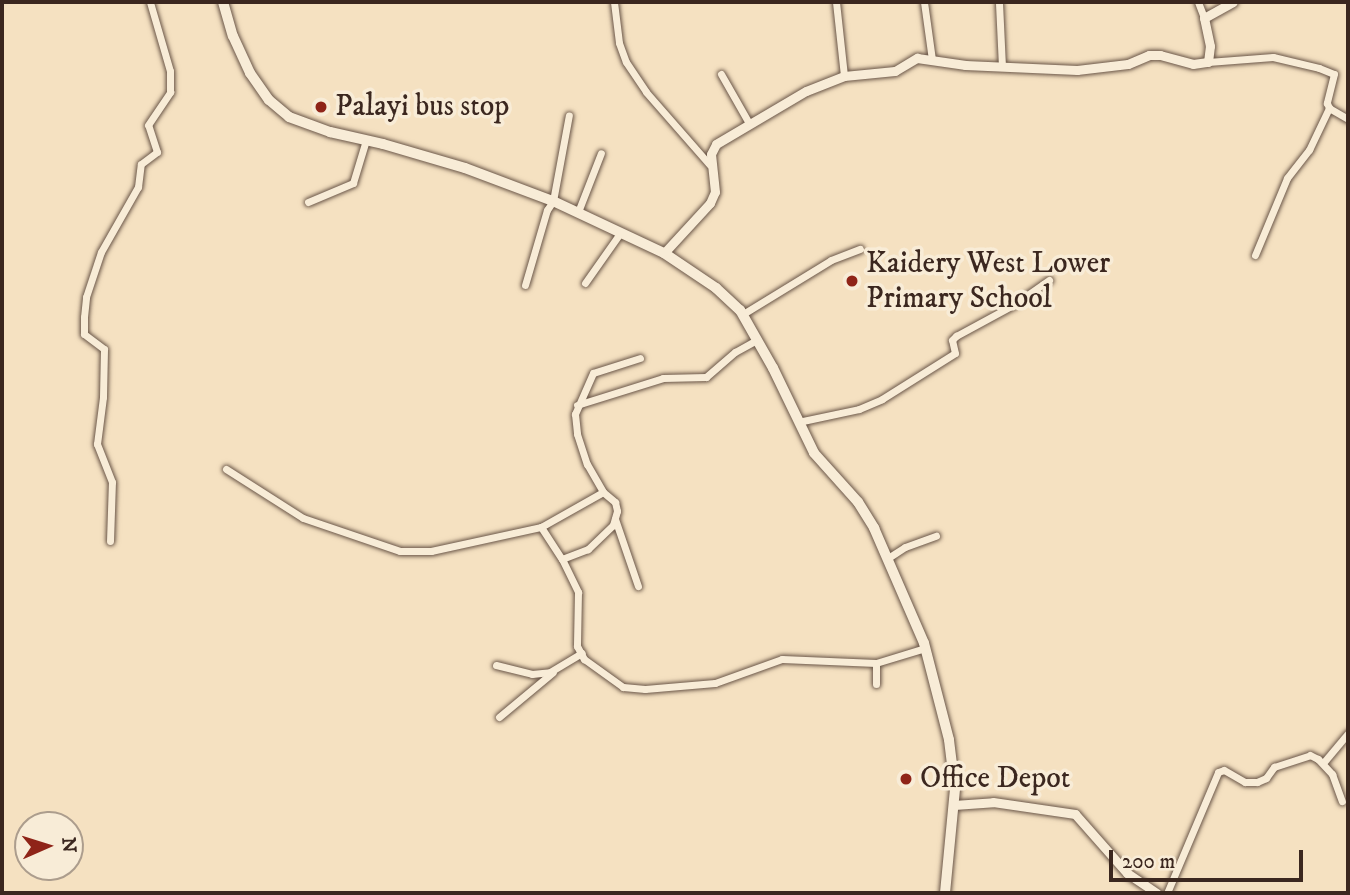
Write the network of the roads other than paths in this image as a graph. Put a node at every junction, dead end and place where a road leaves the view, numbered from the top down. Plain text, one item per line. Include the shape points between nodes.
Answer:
1 (150, 2) edge
2 (223, 2) edge
3 (614, 2) edge
4 (836, 2) edge
5 (924, 2) edge
6 (1198, 2) edge
7 (1233, 2) edge
8 (999, 3) edge
9 (1204, 18) junction
10 (932, 60) junction
11 (1208, 62) junction
12 (1002, 67) junction
13 (722, 74) dead end
14 (844, 76) junction
15 (1329, 108) junction
16 (569, 115) dead end
17 (1348, 120) edge
18 (749, 123) junction
19 (366, 140) junction
20 (601, 153) dead end
21 (710, 165) junction
22 (553, 201) junction
23 (307, 202) dead end
24 (578, 212) junction
25 (621, 232) junction
26 (860, 250) dead end
27 (664, 253) junction
28 (1255, 255) dead end
29 (1049, 280) dead end
30 (585, 283) dead end
31 (524, 285) dead end
32 (743, 314) junction
33 (757, 340) junction
34 (640, 358) dead end
35 (577, 405) junction
36 (797, 422) junction
37 (226, 469) dead end
38 (603, 492) junction
39 (615, 519) junction
40 (541, 527) junction
41 (936, 536) dead end
42 (110, 541) dead end
43 (888, 558) junction
44 (562, 559) junction
45 (638, 586) dead end
46 (925, 648) junction
47 (582, 653) junction
48 (876, 663) junction
49 (496, 665) dead end
50 (554, 671) junction
51 (876, 684) dead end
52 (499, 717) dead end
53 (1348, 733) edge
54 (1323, 763) junction
55 (1342, 801) dead end
56 (954, 805) junction
57 (945, 893) edge
58 (1157, 893) edge
59 (1167, 893) edge

1 - 42 street via 170,71 170,92 148,125 157,152 141,164 138,187 101,252 84,317 84,334 104,349 97,444 112,482
2 - 19 main road via 250,74 269,100 289,117
3 - 21 street via 626,62
4 - 14 street
5 - 10 street
6 - 9 street
7 - 9 street
8 - 12 street
9 - 11 street
10 - 12 street
10 - 14 street via 917,58 895,71
11 - 12 street via 1193,64 1149,55 1128,64 1077,70
11 - 15 street via 1273,57 1320,68 1334,74
13 - 18 street
14 - 18 street
15 - 17 street
15 - 28 street via 1309,150 1287,178
16 - 22 street
18 - 21 street via 716,144
19 - 22 main road
19 - 23 street via 353,183
20 - 24 street
21 - 27 street via 715,192 710,203
22 - 24 main road
22 - 31 street
24 - 25 main road
25 - 27 main road
25 - 30 street
26 - 32 street via 831,260
27 - 32 main road via 716,288
29 - 36 street via 957,336 952,340 955,353 882,399 859,410
32 - 33 main road
33 - 35 street via 706,377 663,379
33 - 36 main road
34 - 35 street via 593,373
35 - 38 street via 580,447
36 - 43 main road via 814,453 858,502
37 - 40 street via 303,518 400,551 430,551
38 - 39 street via 615,502
38 - 40 street
39 - 44 street via 588,549
39 - 45 street
40 - 44 street
41 - 43 street
43 - 46 main road
44 - 47 street via 578,593 578,646
46 - 48 street
46 - 56 main road via 950,740
47 - 48 street via 623,687 645,690 715,683 782,659
47 - 50 street
48 - 51 street
49 - 50 street via 532,674
50 - 52 street
53 - 54 street
54 - 55 street
54 - 59 street via 1310,755 1274,767 1257,782 1218,772
56 - 57 main road
56 - 58 street via 993,802 1075,814 1127,873

